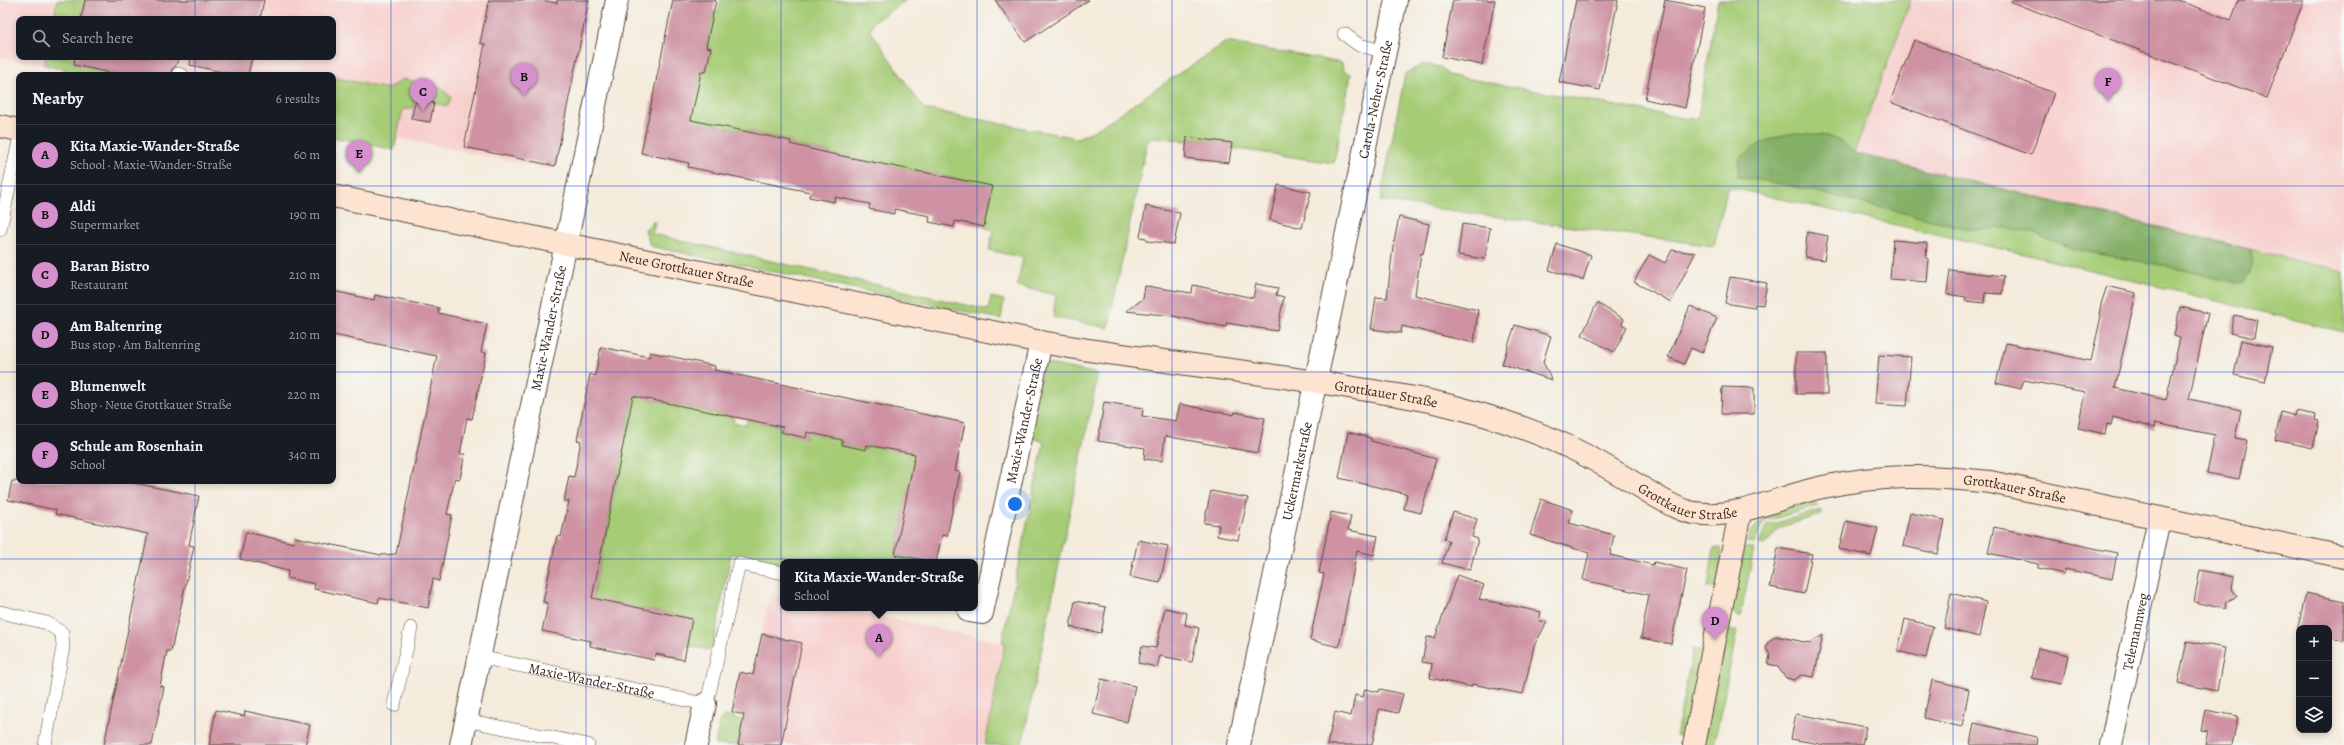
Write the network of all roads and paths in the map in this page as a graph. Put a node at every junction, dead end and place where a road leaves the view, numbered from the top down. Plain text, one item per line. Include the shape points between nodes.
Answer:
1 (617, 0) edge
2 (1396, 0) edge
3 (1344, 34) dead end
4 (1386, 52) junction
5 (0, 126) edge
6 (16, 129) edge
7 (16, 155) edge
8 (336, 197) edge
9 (1355, 198) joint
10 (0, 230) edge
11 (566, 244) junction
12 (1041, 342) junction
13 (1315, 381) junction
14 (1740, 513) junction
15 (2160, 519) junction
16 (2344, 558) edge
17 (780, 572) edge
18 (972, 611) edge
19 (0, 612) edge
20 (411, 628) dead end
21 (479, 657) junction
22 (394, 704) dead end
23 (705, 704) junction
24 (466, 720) junction
25 (45, 745) edge
26 (461, 745) edge
27 (588, 745) edge
28 (696, 745) edge
29 (1239, 745) edge
30 (1694, 745) edge
31 (2111, 745) edge

1 - 11 street, Maxie-Wander-Straße
2 - 4 street, Carola-Neher-Straße
3 - 4 lane via 1359,45
4 - 9 street, Carola-Neher-Straße
5 - 6 street
7 - 10 lane
8 - 11 street, Neue Grottkauer Straße
9 - 13 street, Uckermarkstraße
11 - 12 street, Neue Grottkauer Straße
11 - 21 street, Maxie-Wander-Straße
12 - 13 street, Grottkauer Straße
12 - 18 street, Maxie-Wander-Straße via 982,613
13 - 14 street, Grottkauer Straße via 1406,396 1469,410 1554,440 1691,513
13 - 29 street, Uckermarkstraße
14 - 15 street, Grottkauer Straße via 1780,498 1829,486 1873,478 1935,476 1990,482
14 - 30 street
15 - 16 street, Grottkauer Straße
15 - 31 street, Telemannweg
17 - 23 lane via 739,564
19 - 25 lane via 47,623 62,633 64,646
20 - 22 lane
21 - 23 lane, Maxie-Wander-Straße
21 - 24 street, Maxie-Wander-Straße
23 - 28 street
24 - 26 street, Maxie-Wander-Straße
24 - 27 lane

